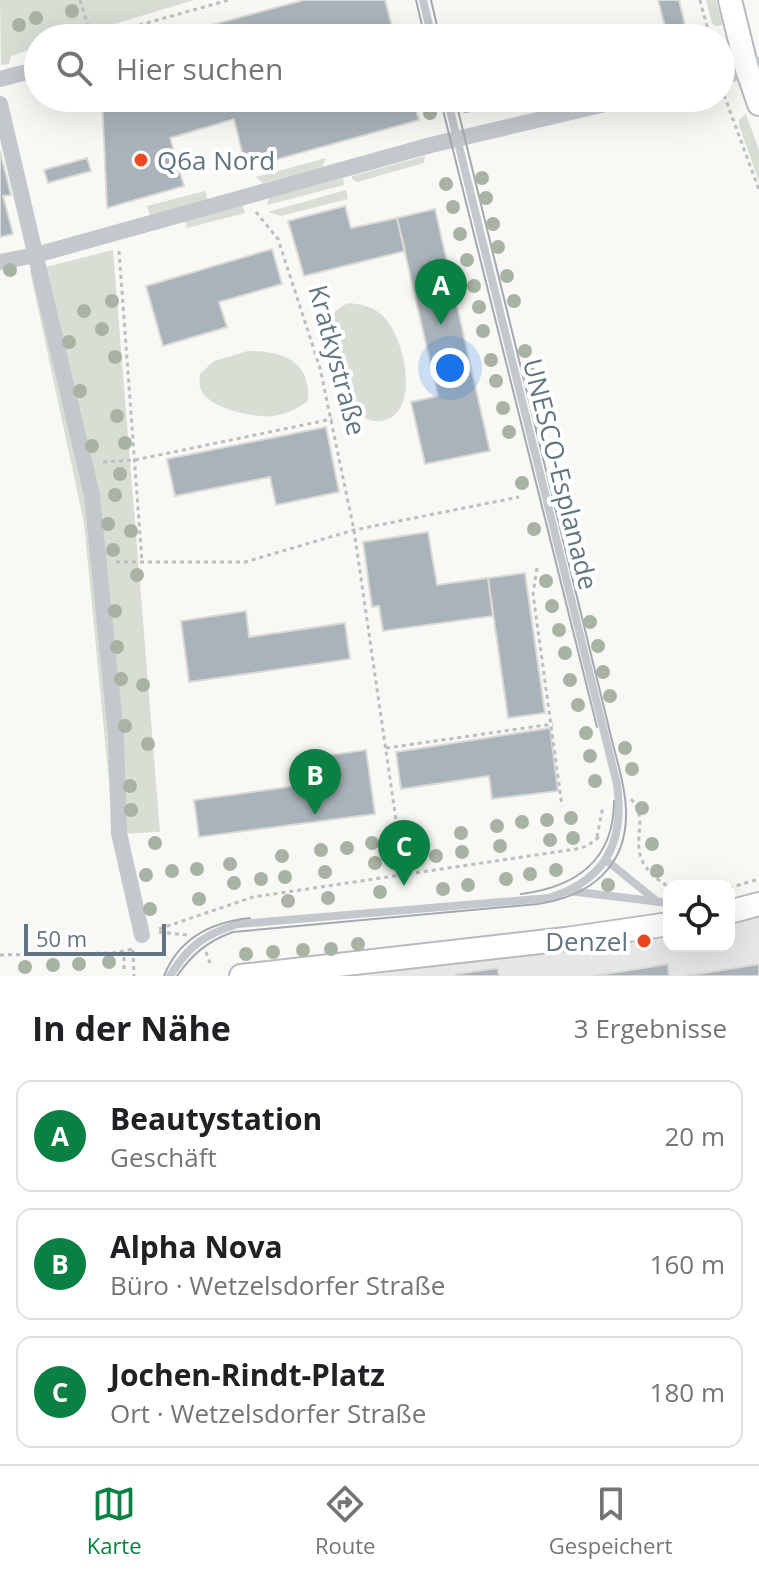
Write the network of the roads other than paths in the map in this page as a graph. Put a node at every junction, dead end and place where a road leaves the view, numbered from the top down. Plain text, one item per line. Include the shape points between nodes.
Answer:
1 (423, 0) edge
2 (730, 0) edge
3 (429, 24) edge
4 (753, 67) edge
5 (24, 73) edge
6 (735, 77) edge
7 (0, 79) edge
8 (0, 104) edge
9 (759, 104) edge
10 (450, 112) edge
11 (572, 112) edge
12 (457, 139) junction
13 (36, 255) junction
14 (0, 262) edge
15 (606, 860) junction
16 (568, 891) junction
17 (655, 899) junction
18 (663, 901) edge
19 (759, 904) edge
20 (735, 910) edge
21 (663, 925) edge
22 (137, 942) road end
23 (170, 976) edge
24 (241, 976) edge

1 - 3 lane
2 - 4 main road
4 - 6 street
4 - 9 main road
5 - 7 street
8 - 13 street
10 - 12 lane, UNESCO-Esplanade
11 - 12 street
12 - 13 street
12 - 15 lane, UNESCO-Esplanade via 617,784 620,814
13 - 14 street
13 - 22 street via 92,495 116,735 119,833
15 - 16 lane via 593,876
15 - 17 lane
16 - 17 lane
16 - 23 lane via 549,898 238,924 205,936
17 - 18 lane
19 - 20 main road
21 - 24 main road

